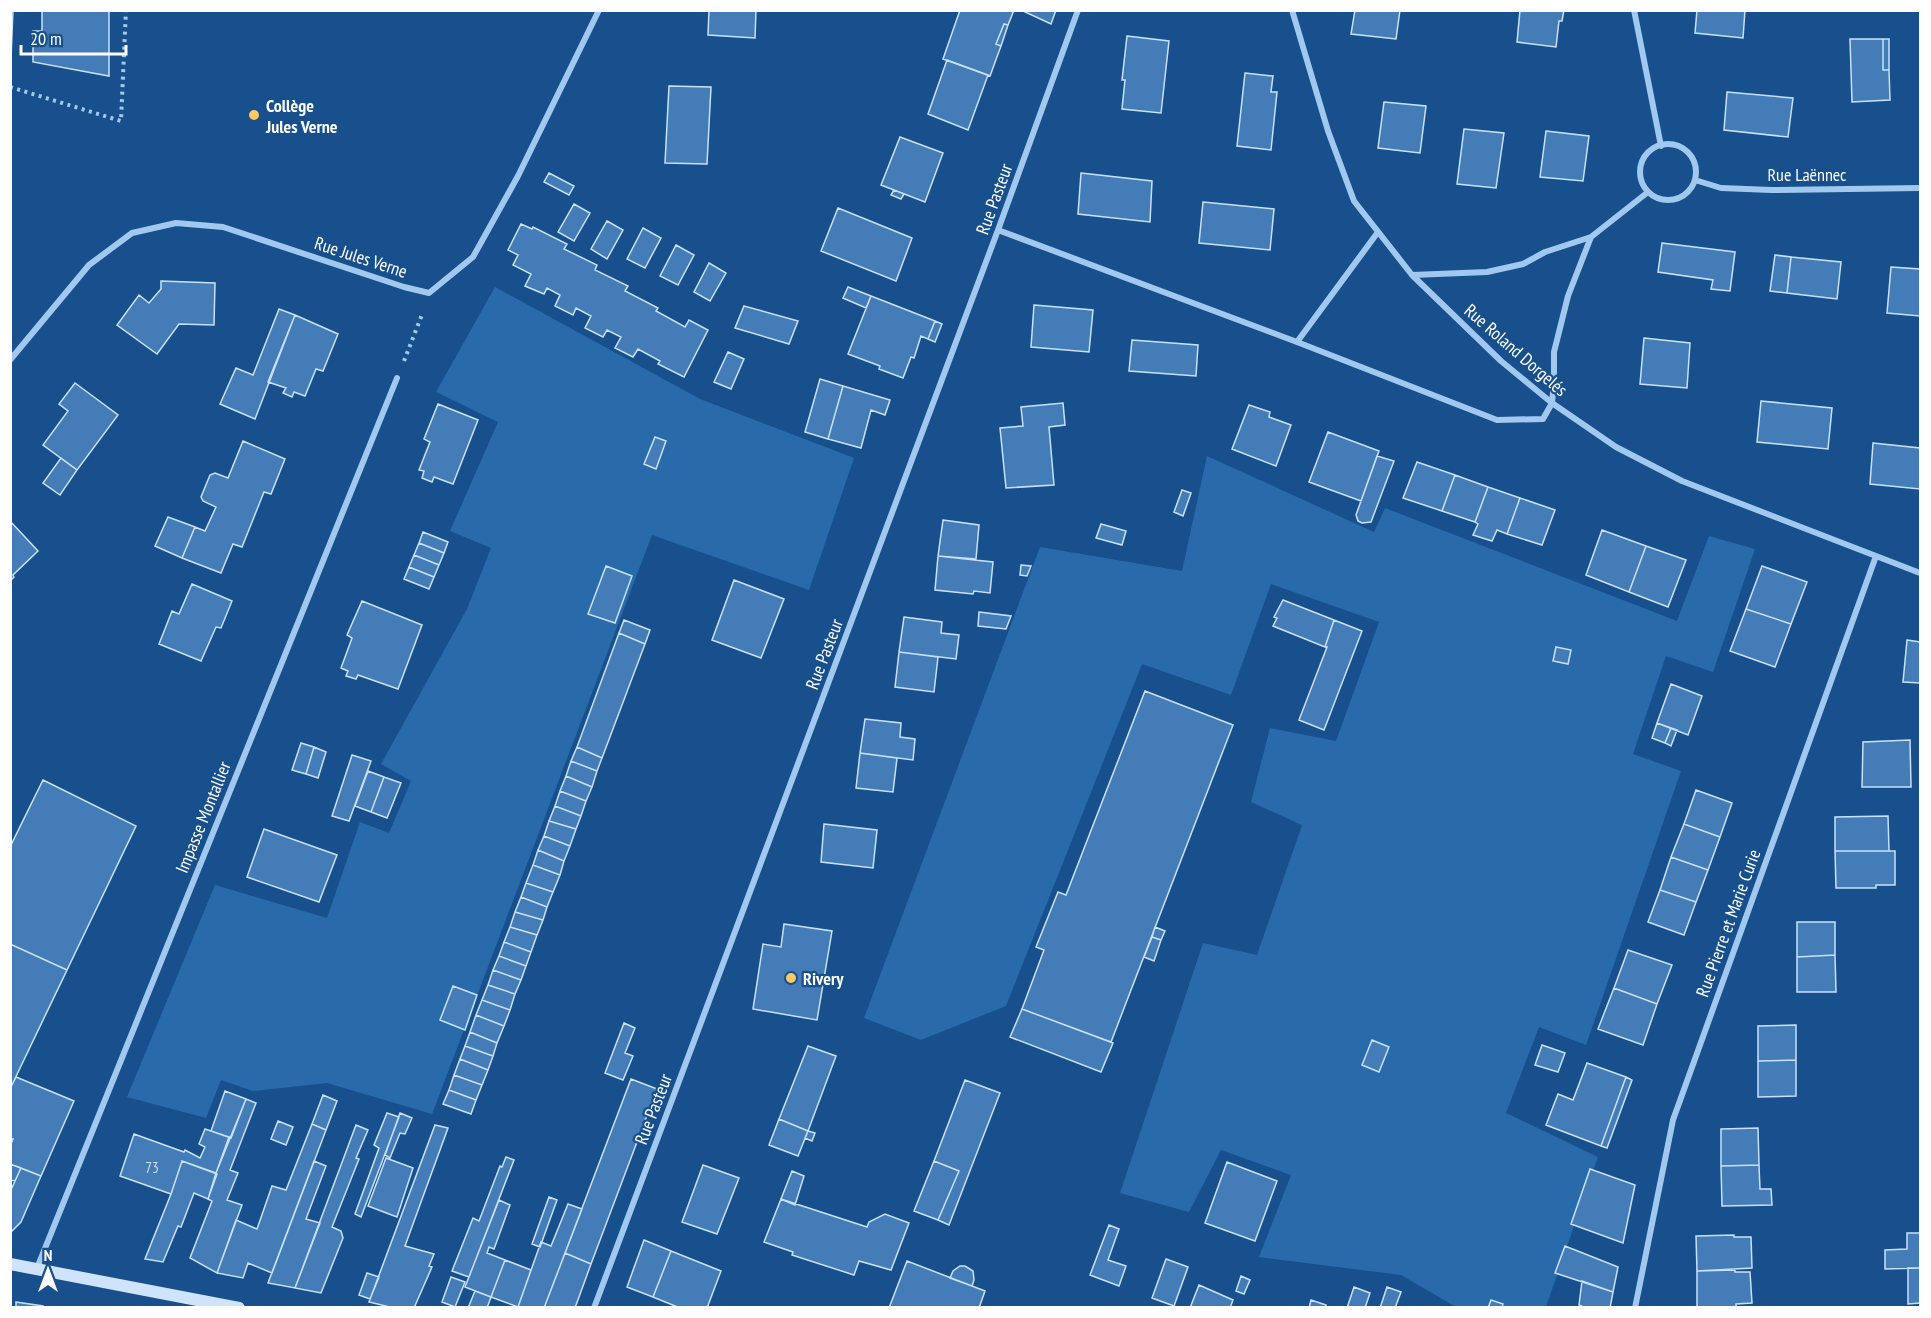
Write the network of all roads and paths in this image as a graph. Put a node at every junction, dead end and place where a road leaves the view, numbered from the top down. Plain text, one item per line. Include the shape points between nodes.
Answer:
1 (126, 10) edge
2 (598, 10) edge
3 (1078, 10) edge
4 (1292, 10) edge
5 (1634, 10) edge
6 (10, 87) edge
7 (1661, 146) junction
8 (1695, 180) junction
9 (1920, 188) edge
10 (1648, 192) junction
11 (998, 231) junction
12 (1378, 232) junction
13 (1591, 237) junction
14 (1412, 275) junction
15 (429, 293) junction
16 (1297, 342) junction
17 (10, 360) edge
18 (397, 378) joint
19 (1552, 403) junction
20 (1876, 556) junction
21 (1920, 573) edge
22 (10, 1264) edge
23 (37, 1268) junction
24 (239, 1308) edge
25 (594, 1308) edge
26 (1635, 1308) edge

1 - 6 path via 121,122
2 - 15 street via 518,176 472,257
3 - 11 street, Rue Pasteur
4 - 12 street, Rue Roland Dorgelés via 1345,180 1354,201
5 - 7 street
7 - 8 street via 1678,146 1691,156
7 - 10 street via 1645,156 1641,165 1640,174
8 - 9 street, Rue Laënnec via 1721,188 1761,190
8 - 10 street via 1690,189 1675,199 1665,200
10 - 13 street
11 - 16 street
11 - 25 street, Rue Pasteur
12 - 14 street, Rue Roland Dorgelés
12 - 16 street
13 - 14 street via 1545,252 1523,264 1487,272
13 - 19 street via 1568,296 1554,352
14 - 19 street, Rue Roland Dorgelés via 1501,361
15 - 17 street, Rue Jules Verne via 223,227 176,224 132,233 89,265
15 - 18 path
16 - 19 street via 1497,420 1543,419
18 - 23 street, Impasse Montallier
19 - 20 street, Rue Roland Dorgelés via 1616,447 1682,481
20 - 21 street, Rue Roland Dorgelés
20 - 26 street, Rue Pierre et Marie Curie via 1673,1120
22 - 23 main road
23 - 24 main road

